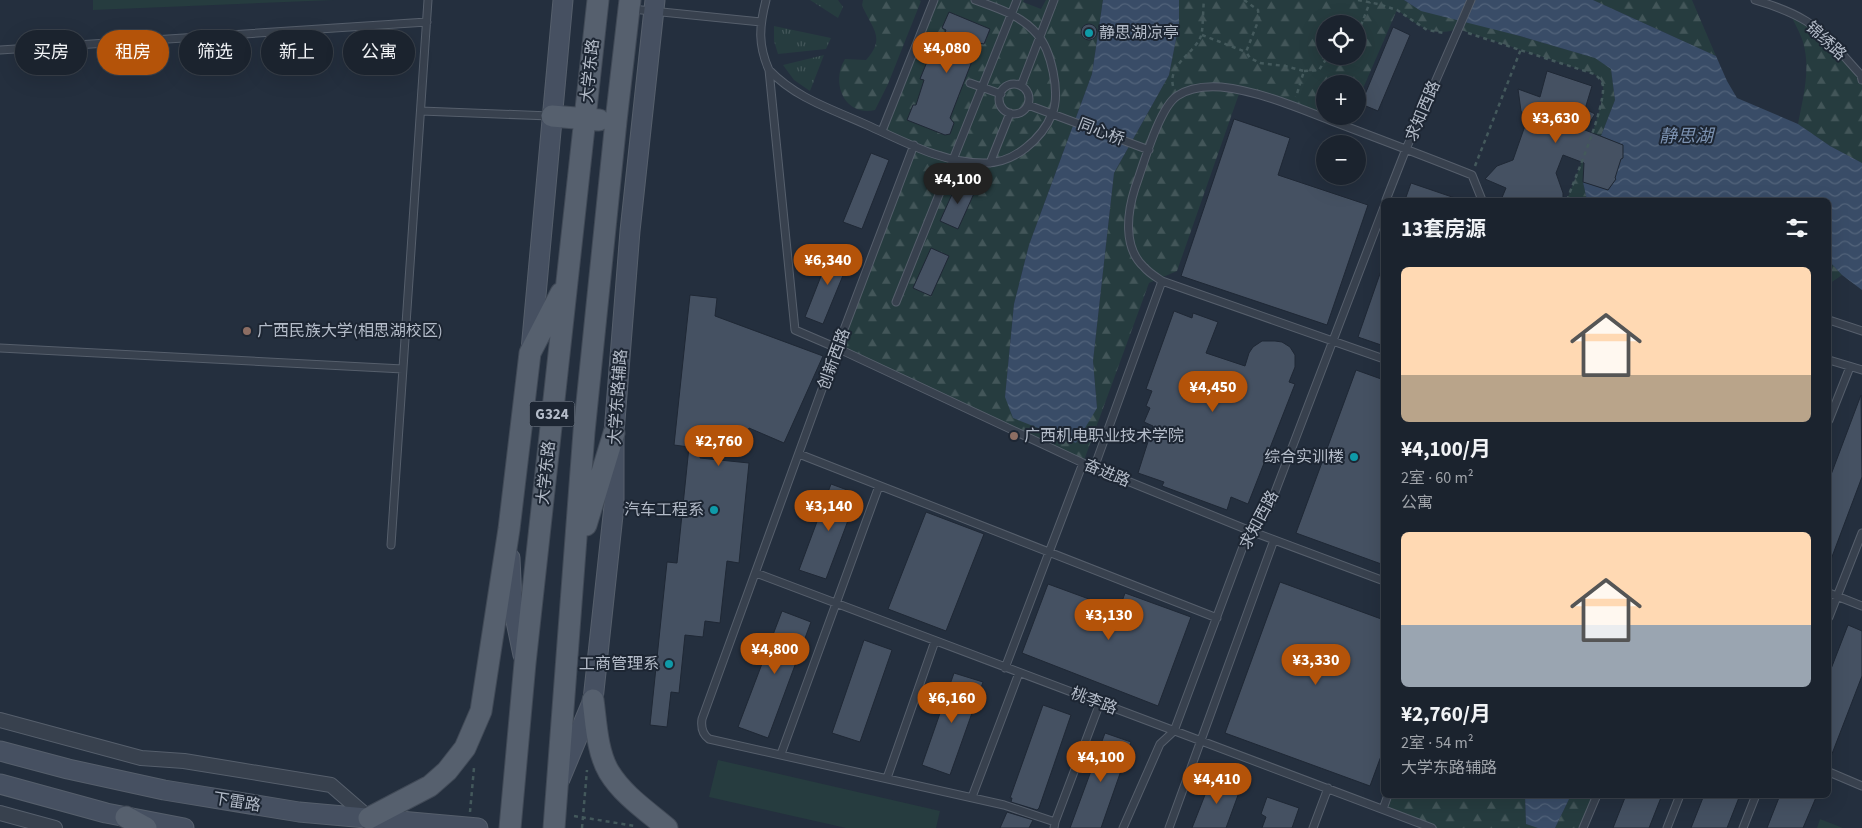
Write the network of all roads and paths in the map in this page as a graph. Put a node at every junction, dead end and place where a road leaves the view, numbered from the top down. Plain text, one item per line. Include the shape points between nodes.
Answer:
1 (428, 0) edge
2 (562, 0) edge
3 (598, 0) edge
4 (766, 0) edge
5 (934, 0) edge
6 (976, 0) edge
7 (1016, 0) edge
8 (1054, 0) edge
9 (1204, 0) edge
10 (1244, 0) edge
11 (1358, 0) edge
12 (1471, 0) edge
13 (1756, 0) edge
14 (1370, 2) junction
15 (630, 4) edge
16 (654, 6) edge
17 (1011, 14) junction
18 (1365, 15) edge
19 (427, 22) junction
20 (761, 22) junction
21 (1460, 26) junction
22 (1202, 35) junction
23 (1039, 36) junction
24 (1521, 49) junction
25 (0, 50) edge
26 (1246, 52) junction
27 (1322, 65) edge
28 (769, 70) junction
29 (1304, 71) junction
30 (1862, 76) edge
31 (970, 83) dead end
32 (1021, 86) junction
33 (982, 87) junction
34 (1001, 94) junction
35 (1175, 97) junction
36 (1028, 105) junction
37 (1294, 106) junction
38 (421, 111) junction
39 (1010, 113) junction
40 (1052, 113) junction
41 (552, 116) junction
42 (585, 119) junction
43 (616, 121) junction
44 (882, 131) junction
45 (914, 146) junction
46 (1406, 149) junction
47 (1149, 150) junction
48 (954, 160) junction
49 (990, 163) junction
50 (1472, 175) junction
51 (1387, 198) edge
52 (1481, 198) edge
53 (1568, 198) edge
54 (1381, 215) edge
55 (1162, 281) junction
56 (567, 283) junction
57 (896, 302) dead end
58 (1831, 321) edge
59 (1862, 331) edge
60 (1331, 341) junction
61 (0, 348) edge
62 (837, 348) junction
63 (530, 352) junction
64 (1381, 358) edge
65 (1831, 361) edge
66 (1850, 367) junction
67 (403, 369) junction
68 (1862, 370) edge
69 (1831, 415) edge
70 (614, 433) junction
71 (799, 454) junction
72 (1083, 463) junction
73 (1094, 468) junction
74 (879, 486) junction
75 (509, 530) junction
76 (1253, 532) junction
77 (1862, 533) edge
78 (1274, 540) junction
79 (390, 545) dead end
80 (1049, 552) junction
81 (574, 563) junction
82 (756, 573) junction
83 (1381, 580) edge
84 (1831, 593) edge
85 (1837, 596) junction
86 (836, 604) junction
87 (1862, 606) edge
88 (1831, 612) edge
89 (1217, 618) junction
90 (935, 641) junction
91 (524, 663) junction
92 (1005, 668) junction
93 (1019, 673) junction
94 (594, 700) junction
95 (1100, 703) junction
96 (0, 720) edge
97 (1174, 731) junction
98 (1201, 741) junction
99 (0, 751) edge
100 (781, 754) junction
101 (474, 765) dead end
102 (1831, 773) edge
103 (887, 778) junction
104 (0, 784) edge
105 (1862, 786) edge
106 (557, 788) junction
107 (1328, 788) junction
108 (972, 798) junction
109 (1387, 798) edge
110 (1596, 798) edge
111 (1679, 798) edge
112 (1755, 798) edge
113 (1383, 809) junction
114 (0, 813) edge
115 (126, 816) junction
116 (369, 818) junction
117 (1054, 825) edge
118 (55, 828) edge
119 (146, 828) edge
120 (184, 828) edge
121 (474, 828) edge
122 (510, 828) edge
123 (554, 828) edge
124 (667, 828) edge
125 (1123, 828) edge
126 (1169, 828) edge
127 (1313, 828) edge
128 (1432, 828) edge
129 (1583, 828) edge
130 (1667, 828) edge
131 (1743, 828) edge

1 - 19 lane
2 - 41 street
3 - 42 main road, 大学东路 / G324
4 - 20 lane
5 - 44 lane
6 - 17 lane
7 - 17 lane
8 - 23 lane
9 - 22 path
10 - 26 path via 1258,10 1259,19
11 - 14 path
12 - 21 lane, 求知西路
13 - 30 lane, 锦绣路 via 1806,21
14 - 18 path
14 - 21 path via 1397,10 1427,30 1446,34
15 - 16 lane
15 - 43 main road, 大学东路 / G324
16 - 20 lane
16 - 70 street, 大学东路辅路 via 630,231
17 - 23 lane
17 - 33 lane
19 - 25 lane
19 - 38 lane
20 - 28 lane via 760,45
21 - 24 path
21 - 46 lane, 求知西路
22 - 26 path
22 - 35 path via 1174,72 1171,79
23 - 32 lane
23 - 40 lane via 1053,71
24 - 50 path
24 - 53 path via 1594,74 1602,82 1598,113
26 - 29 path via 1260,63
27 - 29 path via 1319,70
28 - 44 lane via 791,90
28 - 62 lane, 奋进路 via 795,330
29 - 37 path
31 - 33 lane
32 - 34 lane via 1010,85
32 - 36 lane via 1028,95
33 - 34 lane
33 - 48 lane
34 - 39 lane via 1001,105
35 - 37 lane via 1187,90 1220,87
35 - 47 lane via 1161,119
36 - 39 lane via 1022,112
36 - 40 lane, 同心桥
37 - 46 lane
38 - 41 lane
38 - 67 lane
39 - 49 lane
40 - 47 lane, 同心桥
40 - 49 lane via 1028,147 1015,156
41 - 42 main road
41 - 63 street
42 - 43 main road
42 - 56 main road, 大学东路 / G324
43 - 81 main road, 大学东路 / G324
44 - 45 lane
45 - 48 lane
45 - 62 lane, 创新西路
46 - 50 lane
46 - 51 lane, 求知西路
47 - 55 lane via 1129,214 1130,242 1143,267
48 - 49 lane
48 - 57 lane
50 - 52 lane
54 - 60 lane, 求知西路
55 - 60 lane
55 - 73 lane
56 - 63 main road
56 - 91 main road, 大学东路 / G324
58 - 59 lane
60 - 64 lane
60 - 76 lane, 求知西路 via 1269,508
61 - 67 lane
62 - 71 lane, 创新西路
62 - 72 lane, 奋进路
63 - 75 main road
65 - 66 lane
66 - 68 lane
66 - 69 lane
67 - 79 lane
70 - 81 main road
70 - 94 street, 大学东路辅路 via 614,506
71 - 74 lane
71 - 82 lane, 创新西路
72 - 73 lane, 奋进路
72 - 80 lane
73 - 76 lane, 奋进路
74 - 80 lane
74 - 86 lane
75 - 91 street via 512,602
75 - 116 main road via 481,711 466,748 430,786
76 - 78 lane, 奋进路
76 - 89 lane, 求知西路 via 1244,544
77 - 85 lane
78 - 83 lane, 奋进路
78 - 98 lane
80 - 89 lane
80 - 92 lane
81 - 106 main road, 大学东路 / G324
82 - 86 lane, 桃李路
82 - 100 lane, 创新西路 via 702,719 702,729 709,739
84 - 85 lane
85 - 87 lane
85 - 88 lane
86 - 90 lane, 桃李路
86 - 100 lane
89 - 97 lane, 求知西路
90 - 92 lane, 桃李路
90 - 103 lane
91 - 122 main road, 大学东路 / G324
92 - 93 lane, 桃李路
93 - 95 lane, 桃李路
93 - 108 lane
94 - 106 street, 大学东路辅路
94 - 124 main road via 598,740 608,770 623,791
95 - 97 lane, 桃李路
95 - 117 lane
96 - 116 street via 141,758 331,785
97 - 98 lane, 桃李路
97 - 125 lane, 求知西路 via 1160,744
98 - 107 lane, 桃李路
98 - 126 lane
99 - 116 street, 下雷路 via 164,790 299,812
100 - 103 lane
101 - 121 path
102 - 105 lane
103 - 108 lane
104 - 115 street
106 - 123 main road, 大学东路 / G324
107 - 113 lane, 桃李路
107 - 127 lane
108 - 117 lane via 1004,805
109 - 113 lane
110 - 129 lane
111 - 130 lane
112 - 131 lane
113 - 128 lane, 桃李路
114 - 118 street
115 - 119 main road
115 - 120 street
116 - 121 street, 下雷路

